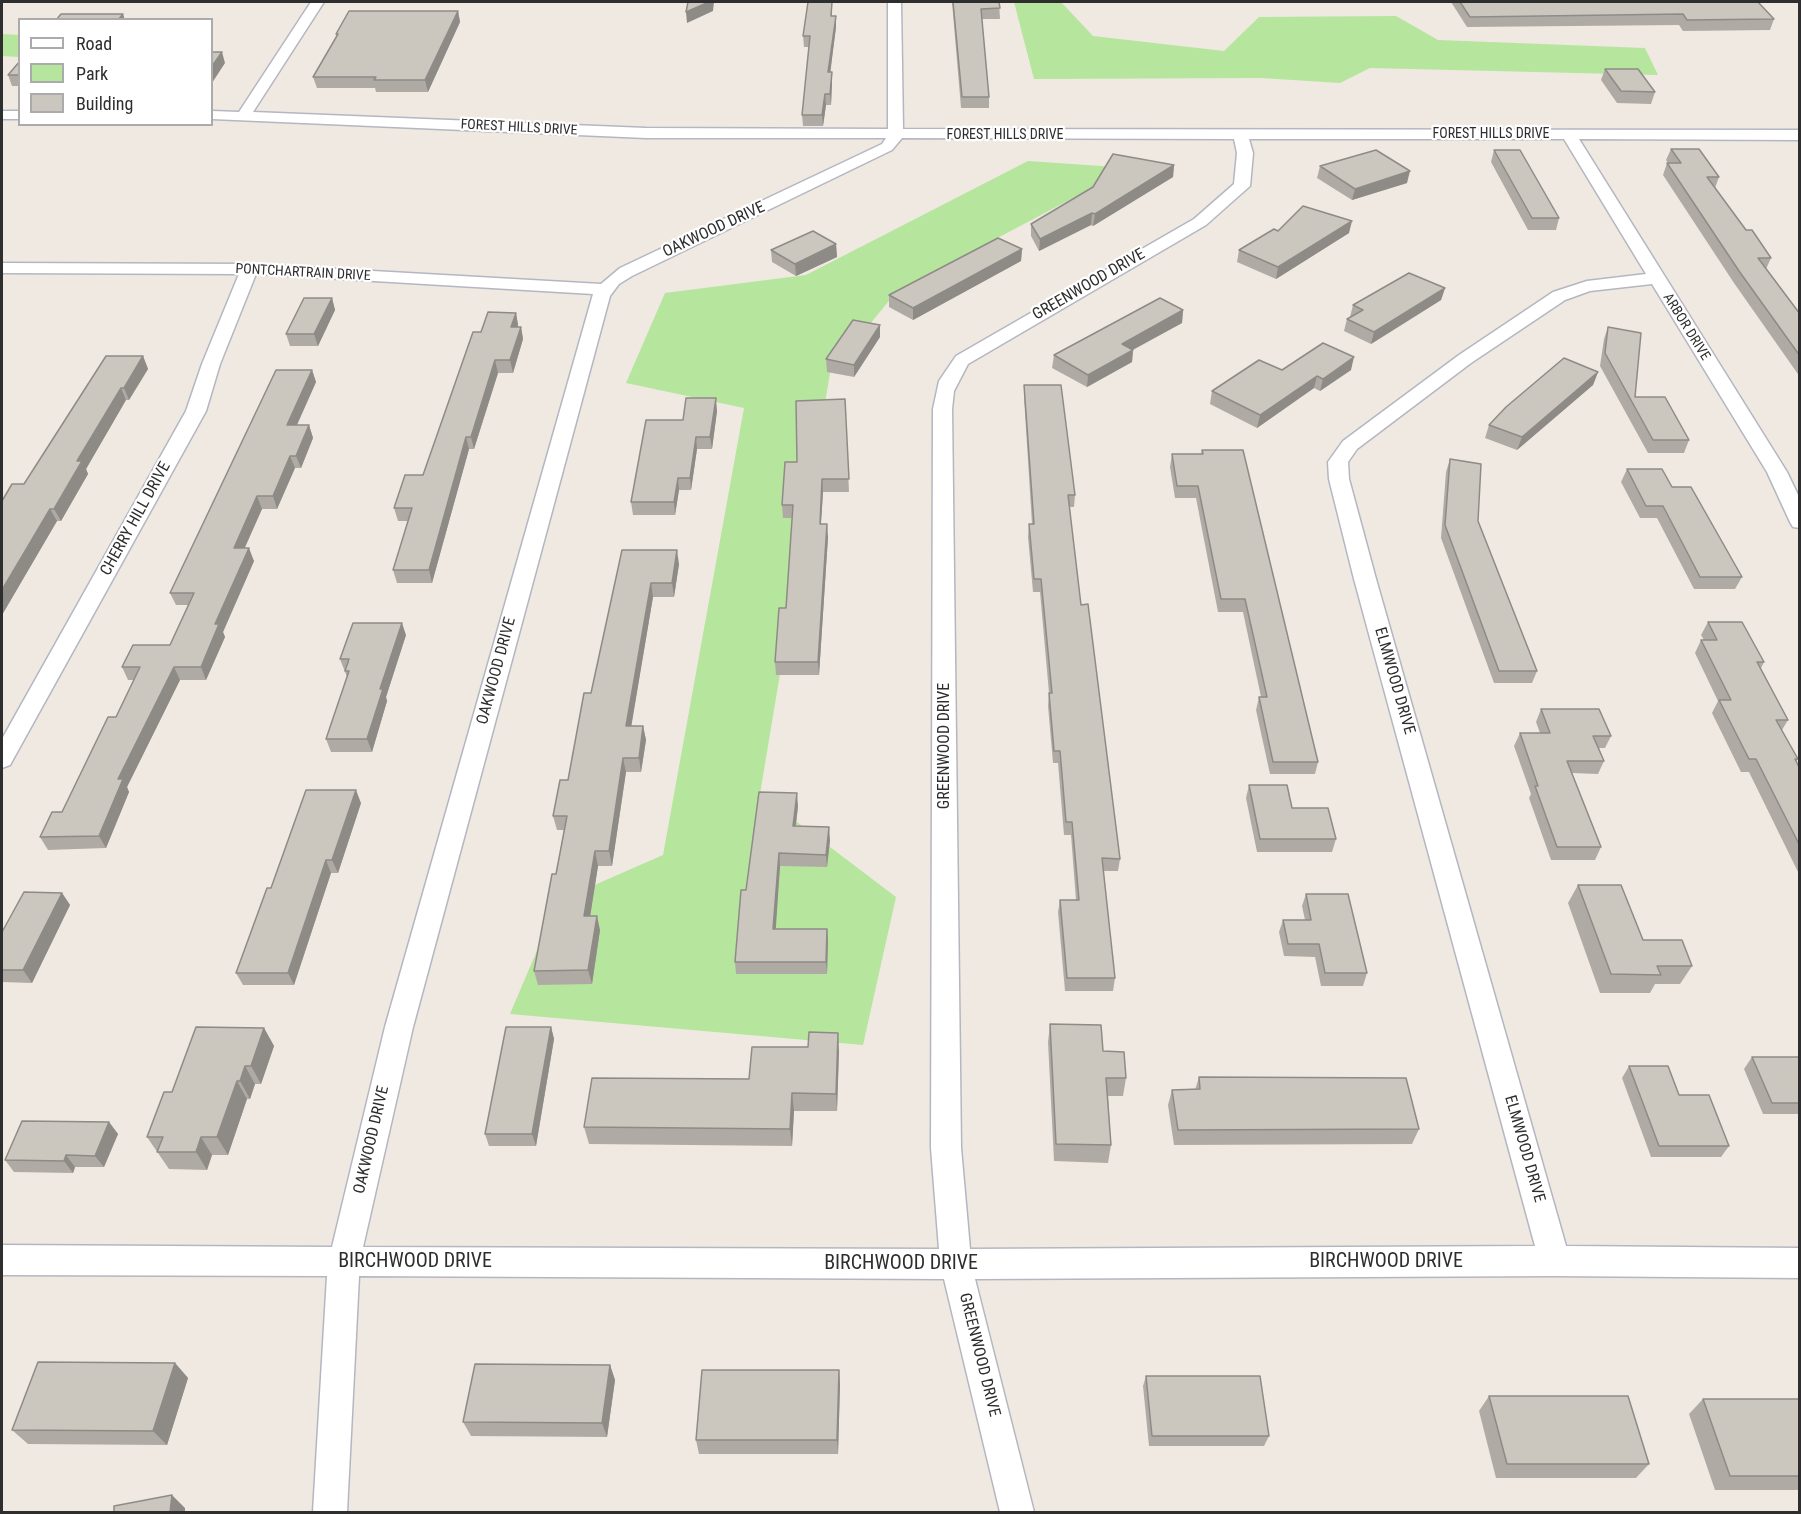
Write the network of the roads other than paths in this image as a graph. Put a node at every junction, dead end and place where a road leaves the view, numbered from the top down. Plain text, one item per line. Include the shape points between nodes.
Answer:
1 (317, 2) edge
2 (894, 2) edge
3 (2, 115) edge
4 (18, 115) edge
5 (213, 115) edge
6 (244, 115) junction
7 (1568, 134) junction
8 (896, 135) junction
9 (1800, 135) edge
10 (1240, 136) junction
11 (2, 268) edge
12 (250, 269) junction
13 (1655, 278) junction
14 (605, 289) junction
15 (1800, 522) edge
16 (2, 759) edge
17 (2, 1260) edge
18 (344, 1261) junction
19 (1556, 1261) junction
20 (1800, 1263) edge
21 (956, 1264) junction
22 (330, 1512) edge
23 (1017, 1512) edge

1 - 6 street
2 - 8 street
3 - 4 street
5 - 6 street, FOREST HILLS DRIVE
6 - 8 street, FOREST HILLS DRIVE via 646,133
7 - 9 street, FOREST HILLS DRIVE
7 - 10 street, FOREST HILLS DRIVE
7 - 13 street, ARBOR DRIVE
8 - 10 street, FOREST HILLS DRIVE
8 - 14 street, OAKWOOD DRIVE via 887,147 871,156 644,262
10 - 21 street, GREENWOOD DRIVE via 1245,153 1242,186 1200,222 962,360 946,381 941,398 946,1148
11 - 12 street, PONTCHARTRAIN DRIVE
12 - 14 street, PONTCHARTRAIN DRIVE
12 - 16 street, CHERRY HILL DRIVE via 196,411
13 - 15 street, ARBOR DRIVE via 1777,472
13 - 19 street, ELMWOOD DRIVE via 1587,286 1551,301 1350,444 1338,462 1365,579
14 - 18 street, OAKWOOD DRIVE via 399,1027
17 - 18 street, BIRCHWOOD DRIVE
18 - 21 street, BIRCHWOOD DRIVE
18 - 22 street, OAKWOOD DRIVE
19 - 20 street, BIRCHWOOD DRIVE
19 - 21 street, BIRCHWOOD DRIVE
21 - 23 street, GREENWOOD DRIVE

